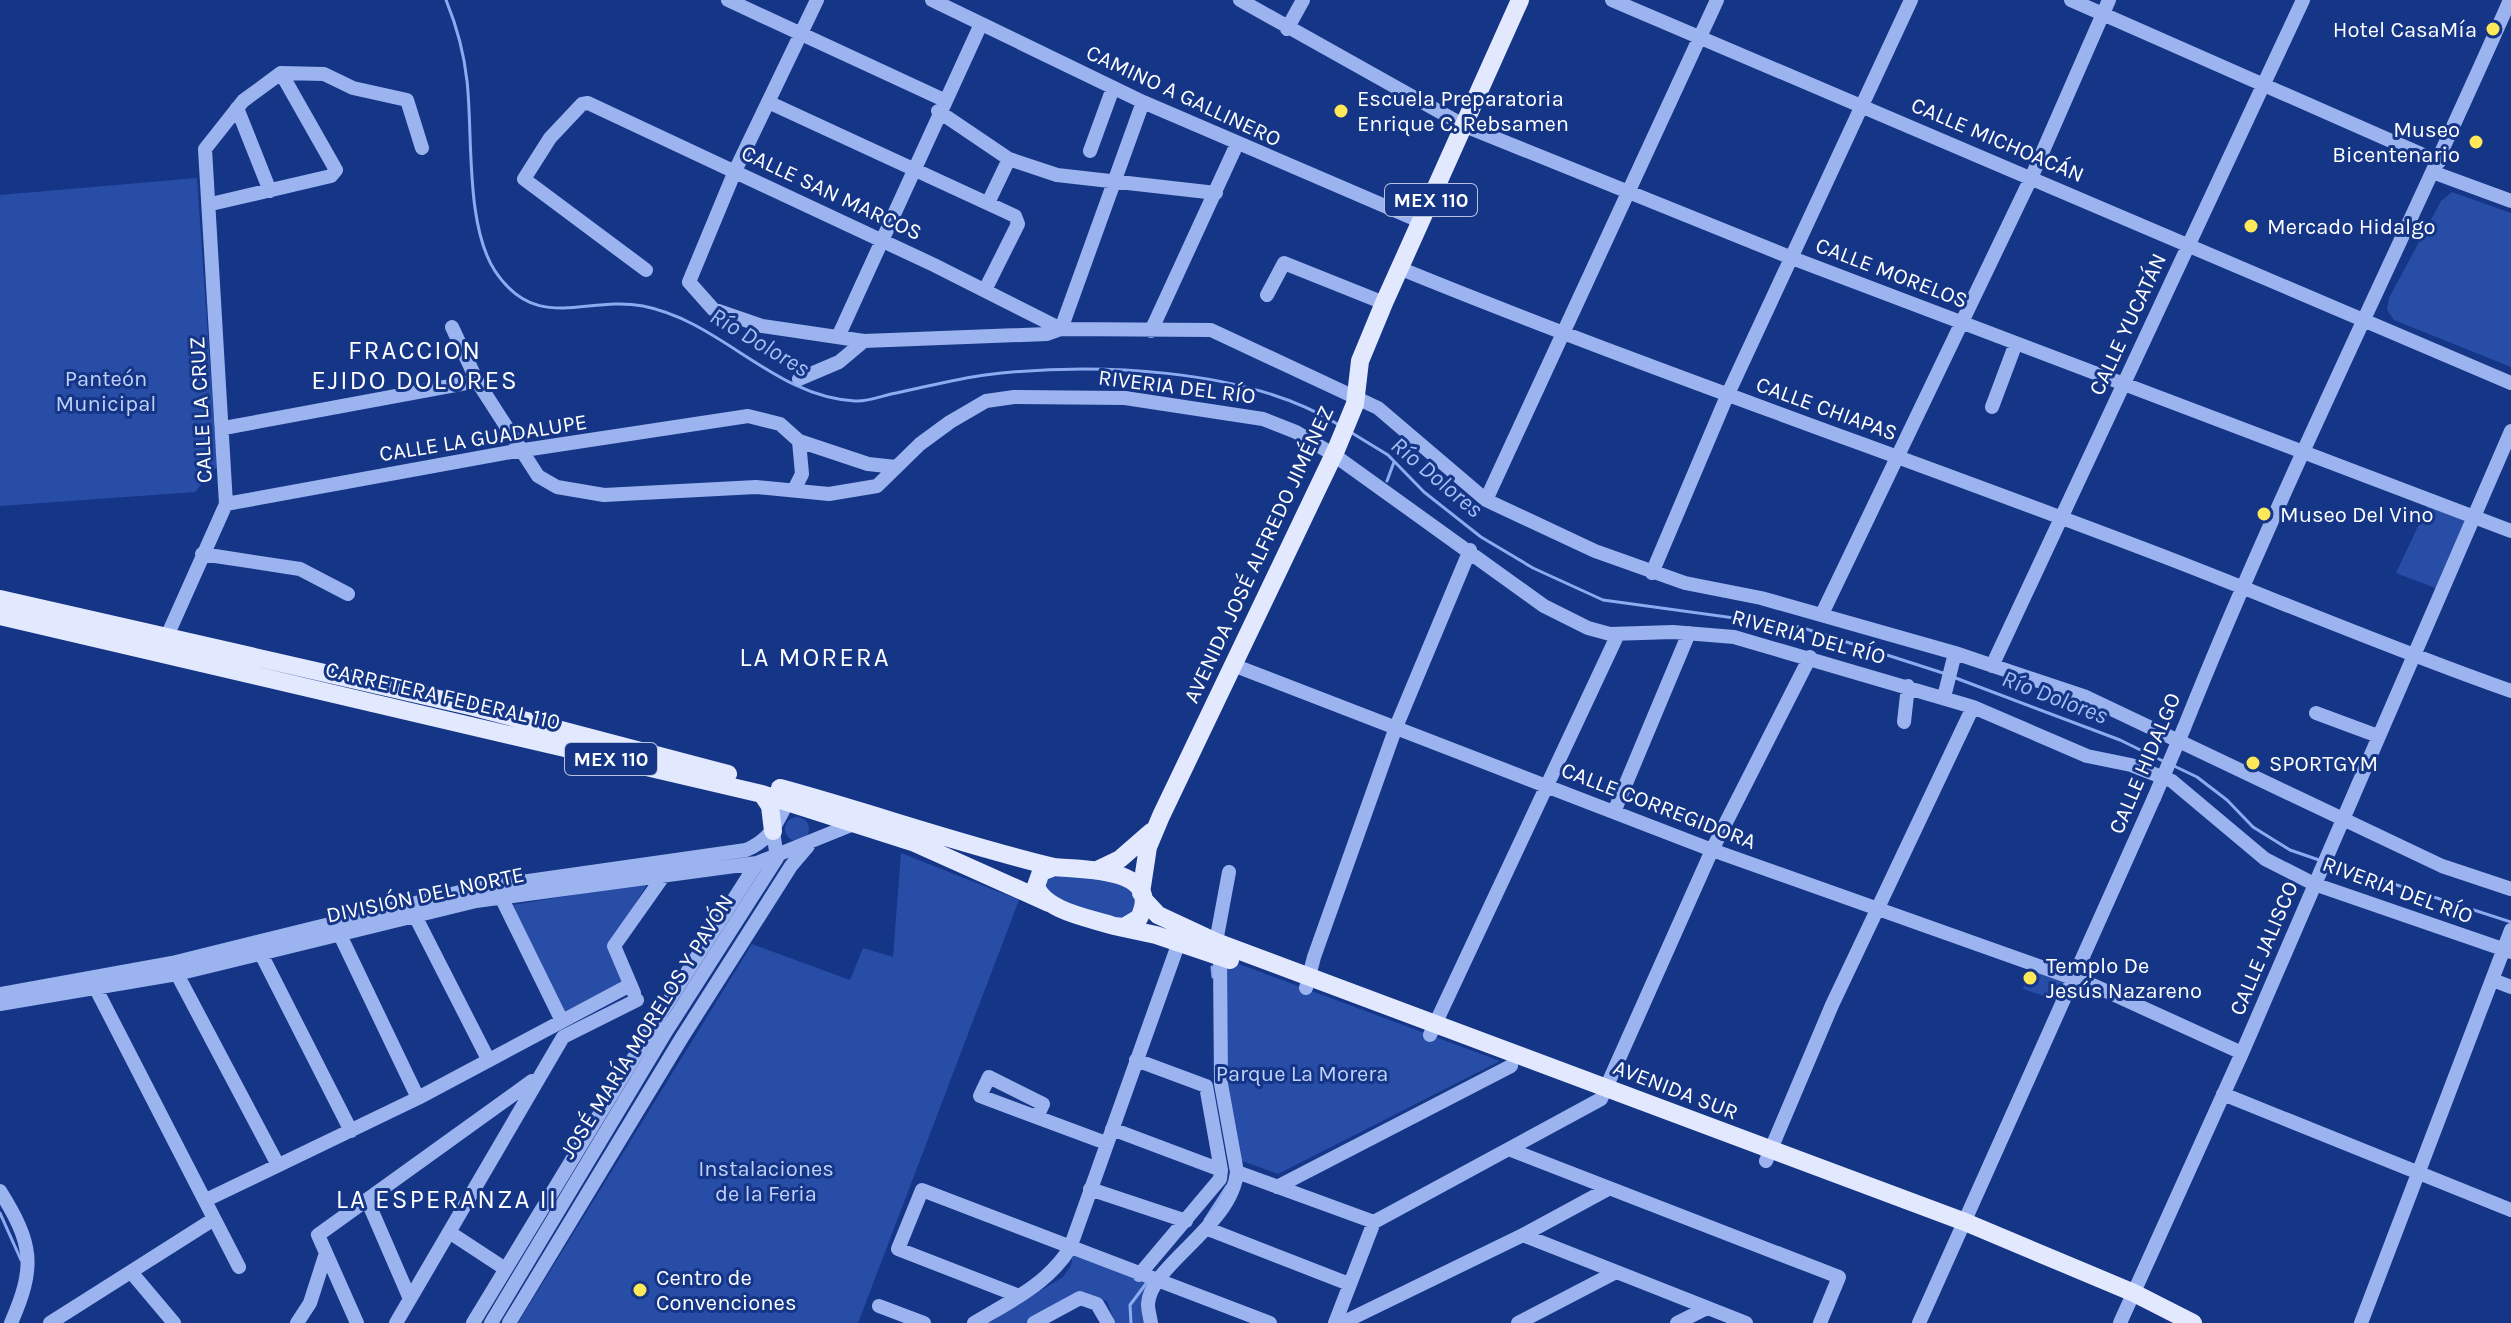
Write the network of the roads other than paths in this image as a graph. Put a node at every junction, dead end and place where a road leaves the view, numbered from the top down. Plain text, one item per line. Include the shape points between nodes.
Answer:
1 (728, 0) edge
2 (817, 0) edge
3 (932, 0) edge
4 (1240, 0) edge
5 (1303, 0) edge
6 (1520, 0) edge
7 (1612, 0) edge
8 (1717, 0) edge
9 (1911, 0) edge
10 (2071, 0) edge
11 (2303, 0) edge
12 (2510, 0) edge
13 (954, 4) edge
14 (2106, 7) edge
15 (981, 24) junction
16 (1287, 29) junction
17 (801, 34) junction
18 (1701, 37) junction
19 (281, 73) junction
20 (2265, 84) junction
21 (1113, 88) junction
22 (768, 102) junction
23 (1143, 102) junction
24 (1861, 105) junction
25 (941, 106) junction
26 (237, 108) junction
27 (1465, 126) junction
28 (1237, 144) junction
29 (422, 148) dead end
30 (1090, 151) dead end
31 (1009, 159) junction
32 (912, 168) junction
33 (2437, 168) junction
34 (735, 171) junction
35 (2032, 176) junction
36 (1112, 182) junction
37 (270, 191) junction
38 (1216, 193) junction
39 (1630, 194) junction
40 (2511, 201) edge
41 (988, 203) junction
42 (211, 204) junction
43 (1422, 222) junction
44 (881, 240) junction
45 (2188, 245) junction
46 (1792, 258) junction
47 (1399, 268) junction
48 (646, 270) dead end
49 (985, 290) junction
50 (1267, 295) dead end
51 (1384, 303) junction
52 (1962, 321) junction
53 (2364, 323) junction
54 (452, 327) dead end
55 (1061, 329) junction
56 (1151, 331) junction
57 (1563, 335) junction
58 (838, 337) junction
59 (864, 341) junction
60 (2016, 343) junction
61 (799, 379) dead end
62 (477, 381) junction
63 (2511, 383) edge
64 (2123, 385) junction
65 (1727, 396) junction
66 (1355, 401) junction
67 (762, 404) dead end
68 (1992, 407) dead end
69 (748, 416) junction
70 (224, 428) junction
71 (2511, 431) edge
72 (799, 441) junction
73 (520, 451) junction
74 (1335, 452) junction
75 (2306, 453) junction
76 (1898, 457) junction
77 (896, 467) junction
78 (795, 488) junction
79 (1486, 500) junction
80 (226, 504) junction
81 (2472, 516) junction
82 (2060, 519) junction
83 (2511, 531) edge
84 (1470, 550) junction
85 (202, 554) junction
86 (1652, 573) junction
87 (2242, 588) junction
88 (348, 594) dead end
89 (0, 599) edge
90 (1822, 614) junction
91 (0, 616) edge
92 (1689, 633) junction
93 (1618, 634) junction
94 (166, 636) junction
95 (160, 655) junction
96 (2412, 656) junction
97 (1810, 657) junction
98 (1954, 658) junction
99 (1233, 665) junction
100 (1992, 666) junction
101 (1908, 686) junction
102 (2511, 691) edge
103 (1945, 694) junction
104 (1973, 707) junction
105 (2316, 713) dead end
106 (1904, 722) dead end
107 (1396, 727) junction
108 (2378, 736) junction
109 (1547, 786) junction
110 (762, 794) junction
111 (787, 803) junction
112 (1614, 812) junction
113 (1161, 816) junction
114 (2341, 822) junction
115 (856, 823) junction
116 (920, 828) junction
117 (773, 831) junction
118 (811, 843) junction
119 (1712, 850) junction
120 (777, 858) junction
121 (672, 860) junction
122 (757, 863) junction
123 (1054, 867) junction
124 (1094, 871) junction
125 (1229, 872) dead end
126 (665, 876) junction
127 (2314, 884) junction
128 (2511, 889) edge
129 (1142, 896) junction
130 (501, 897) junction
131 (1049, 903) junction
132 (1878, 908) junction
133 (412, 910) junction
134 (1114, 926) junction
135 (340, 935) junction
136 (1179, 942) junction
137 (2508, 944) edge
138 (1209, 946) junction
139 (258, 948) junction
140 (177, 974) junction
141 (2072, 978) junction
142 (2493, 980) junction
143 (1308, 982) junction
144 (93, 984) junction
145 (630, 985) junction
146 (2511, 987) edge
147 (0, 994) edge
148 (637, 1000) junction
149 (0, 1004) edge
150 (661, 1013) junction
151 (561, 1019) junction
152 (1432, 1029) junction
153 (2242, 1053) junction
154 (488, 1059) junction
155 (1136, 1060) junction
156 (1511, 1066) junction
157 (539, 1076) junction
158 (1603, 1093) junction
159 (2223, 1094) junction
160 (418, 1098) junction
161 (1037, 1117) dead end
162 (1112, 1129) junction
163 (351, 1131) junction
164 (1106, 1143) junction
165 (1511, 1150) junction
166 (1768, 1156) junction
167 (278, 1165) junction
168 (1229, 1171) junction
169 (2418, 1175) junction
170 (1277, 1187) junction
171 (1090, 1189) junction
172 (1608, 1189) junction
173 (0, 1191) edge
174 (206, 1200) junction
175 (368, 1202) junction
176 (2511, 1210) edge
177 (214, 1219) junction
178 (1186, 1221) junction
179 (1374, 1222) junction
180 (1962, 1228) junction
181 (1208, 1229) junction
182 (449, 1232) junction
183 (1523, 1235) junction
184 (1070, 1248) junction
185 (326, 1253) junction
186 (239, 1267) dead end
187 (504, 1268) junction
188 (131, 1272) junction
189 (1616, 1272) junction
190 (1148, 1278) junction
191 (1349, 1284) junction
192 (1019, 1296) junction
193 (410, 1299) junction
194 (2132, 1299) junction
195 (879, 1306) dead end
196 (1707, 1308) junction
197 (903, 1319) edge
198 (1040, 1320) edge
199 (11, 1323) edge
200 (50, 1323) edge
201 (174, 1323) edge
202 (297, 1323) edge
203 (357, 1323) edge
204 (396, 1323) edge
205 (473, 1323) edge
206 (491, 1323) edge
207 (509, 1323) edge
208 (924, 1323) edge
209 (974, 1323) edge
210 (1065, 1323) edge
211 (1108, 1323) edge
212 (1151, 1323) edge
213 (1270, 1323) edge
214 (1335, 1323) edge
215 (1342, 1323) edge
216 (1518, 1323) edge
217 (1677, 1323) edge
218 (1746, 1323) edge
219 (1820, 1323) edge
220 (1919, 1323) edge
221 (2120, 1323) edge
222 (2166, 1323) edge
223 (2193, 1323) edge
224 (2361, 1323) edge

1 - 17 street
2 - 17 street
3 - 13 street, CAMINO A GALLINERO
4 - 16 street, CALLE MORELOS
5 - 16 street
6 - 27 main road, AVENIDA JOSÉ ALFREDO JIMÉNEZ / MEX 110
7 - 18 street, CALLE MICHOACÁN
8 - 18 street
9 - 24 street
10 - 14 street
11 - 20 street, CALLE YUCATÁN
12 - 33 street, CALLE HIDALGO
13 - 15 street, CAMINO A GALLINERO
14 - 20 street
14 - 35 street
15 - 21 street, CAMINO A GALLINERO
15 - 25 street
16 - 27 street, CALLE MORELOS
17 - 22 street
17 - 25 street
18 - 24 street, CALLE MICHOACÁN
18 - 39 street
19 - 26 street
19 - 29 street via 324,74 353,88 407,100
19 - 37 street via 336,170 331,176
20 - 33 street
20 - 45 street, CALLE YUCATÁN
21 - 23 street, CAMINO A GALLINERO
21 - 30 street
22 - 32 street
22 - 34 street
23 - 28 street, CAMINO A GALLINERO
23 - 36 street
24 - 35 street, CALLE MICHOACÁN
24 - 46 street
25 - 31 street
25 - 32 street
26 - 37 street
26 - 42 street, CALLE LA CRUZ via 205,149
27 - 39 street, CALLE MORELOS
27 - 43 main road, AVENIDA JOSÉ ALFREDO JIMÉNEZ / MEX 110
28 - 38 street
28 - 43 street, CAMINO A GALLINERO
31 - 36 street via 1057,175
31 - 41 street
32 - 41 street
32 - 44 street
33 - 40 street
33 - 53 street, CALLE HIDALGO
34 - 44 street, CALLE SAN MARCOS
34 - 48 street, CALLE SAN MARCOS via 588,103 550,138 524,179
34 - 58 street, RIVERIA DEL RÍO via 689,282 713,309 762,326
35 - 45 street, CALLE MICHOACÁN
35 - 52 street
36 - 38 street
36 - 55 street
37 - 42 street
38 - 56 street
39 - 46 street, CALLE MORELOS
39 - 57 street
41 - 49 street via 1015,216 1018,224
42 - 70 street, CALLE LA CRUZ
43 - 47 main road, AVENIDA JOSÉ ALFREDO JIMÉNEZ / MEX 110
44 - 49 street, CALLE SAN MARCOS
44 - 58 street
45 - 53 street, CALLE MICHOACÁN
45 - 64 street, CALLE YUCATÁN
46 - 52 street, CALLE MORELOS
46 - 65 street
47 - 51 main road, AVENIDA JOSÉ ALFREDO JIMÉNEZ / MEX 110
47 - 57 street, CALLE CHIAPAS
49 - 55 street, CALLE SAN MARCOS
50 - 51 street via 1284,263
51 - 66 main road, AVENIDA JOSÉ ALFREDO JIMÉNEZ / MEX 110 via 1360,361
52 - 60 street, CALLE MORELOS
52 - 76 street
53 - 63 street, CALLE MICHOACÁN
53 - 75 street, CALLE HIDALGO
54 - 62 street, RIVERIA DEL RÍO
55 - 56 street, RIVERIA DEL RÍO
55 - 59 street, RIVERIA DEL RÍO via 1047,334
56 - 66 street, RIVERIA DEL RÍO via 1211,330
57 - 65 street, CALLE CHIAPAS
57 - 79 street
58 - 59 street, RIVERIA DEL RÍO
59 - 61 street via 839,362
60 - 64 street, CALLE MORELOS
60 - 68 street
62 - 70 street
62 - 73 street, RIVERIA DEL RÍO
64 - 75 street, CALLE MORELOS
64 - 82 street, CALLE YUCATÁN
65 - 76 street, CALLE CHIAPAS
65 - 86 street
66 - 74 main road, AVENIDA JOSÉ ALFREDO JIMÉNEZ / MEX 110
66 - 79 street, RIVERIA DEL RÍO via 1378,408
67 - 69 street
69 - 72 street via 780,424
69 - 73 street, CALLE LA GUADALUPE
70 - 80 street, CALLE LA CRUZ
71 - 81 street, CALLE JALISCO
72 - 77 street via 868,464
72 - 78 street via 802,474
73 - 78 street, RIVERIA DEL RÍO via 538,476 557,487 604,495
73 - 80 street, CALLE LA GUADALUPE
74 - 77 street, RIVERIA DEL RÍO via 1249,416 1125,398 1014,397 986,401 920,444
74 - 84 street, RIVERIA DEL RÍO
74 - 99 main road, AVENIDA JOSÉ ALFREDO JIMÉNEZ / MEX 110
75 - 81 street, CALLE MORELOS
75 - 87 street, CALLE HIDALGO
76 - 82 street, CALLE CHIAPAS
76 - 90 street
77 - 78 street, RIVERIA DEL RÍO via 877,486 829,494
79 - 86 street, RIVERIA DEL RÍO
80 - 85 street, CALLE LA CRUZ
81 - 83 street, CALLE MORELOS
81 - 96 street, CALLE JALISCO
82 - 87 street, CALLE CHIAPAS
82 - 100 street, CALLE YUCATÁN
84 - 93 street, RIVERIA DEL RÍO via 1544,606 1588,628
84 - 107 street
85 - 88 street via 300,569
85 - 94 street, CALLE LA CRUZ
86 - 90 street, RIVERIA DEL RÍO
87 - 96 street, CALLE CHIAPAS
87 - 141 street, CALLE HIDALGO, bridge
89 - 94 main road, CARRETERA FEDERAL 110 / MEX 110
90 - 98 street, RIVERIA DEL RÍO
91 - 95 main road, CARRETERA FEDERAL 110 / MEX 110
92 - 93 street, RIVERIA DEL RÍO
92 - 97 street, RIVERIA DEL RÍO via 1734,637
92 - 112 street
93 - 109 street
94 - 95 street, CALLE LA CRUZ
94 - 116 main road, CARRETERA FEDERAL 110 / MEX 110 via 474,707
95 - 110 main road, CARRETERA FEDERAL 110 / MEX 110
96 - 102 street, CALLE CHIAPAS
96 - 108 street, CALLE JALISCO
97 - 101 street, RIVERIA DEL RÍO
97 - 119 street
98 - 100 street, RIVERIA DEL RÍO
98 - 103 street
99 - 107 street, CALLE CORREGIDORA
99 - 113 main road, AVENIDA JOSÉ ALFREDO JIMÉNEZ / MEX 110
100 - 114 street, RIVERIA DEL RÍO via 2086,697
101 - 103 street, RIVERIA DEL RÍO
101 - 106 street
103 - 104 street, RIVERIA DEL RÍO
104 - 127 street, RIVERIA DEL RÍO via 2087,756 2172,781 2265,859
104 - 132 street
105 - 108 street
107 - 109 street, CALLE CORREGIDORA
107 - 143 street
108 - 114 street, CALLE JALISCO
109 - 112 street, CALLE CORREGIDORA
109 - 152 street
110 - 111 main road, CARRETERA FEDERAL 110 / MEX 110
110 - 117 main road via 770,806
111 - 115 main road, CARRETERA FEDERAL 110 / MEX 110
111 - 116 main road via 801,799
111 - 117 street
112 - 119 street, CALLE CORREGIDORA
113 - 124 main road, MEX 110 via 1142,842
113 - 129 main road, MEX 110 via 1148,847
114 - 127 street, CALLE JALISCO
114 - 128 street, RIVERIA DEL RÍO
115 - 118 street, DIVISIÓN DEL NORTE
115 - 131 main road, CARRETERA FEDERAL 110 / MEX 110 via 915,843
116 - 123 main road, CARRETERA FEDERAL 110 / MEX 110 via 984,851
117 - 120 street
117 - 121 street, DIVISIÓN DEL NORTE via 746,850
118 - 120 street, DIVISIÓN DEL NORTE
118 - 207 street, JOSÉ MARÍA MORELOS Y PAVÓN via 681,1039
119 - 132 street, CALLE CORREGIDORA
119 - 158 street
120 - 122 street, DIVISIÓN DEL NORTE
120 - 206 street, JOSÉ MARÍA MORELOS Y PAVÓN
121 - 126 street
121 - 133 street, DIVISIÓN DEL NORTE via 472,889
122 - 126 street, DIVISIÓN DEL NORTE
122 - 150 street
123 - 124 main road, MEX 110
123 - 131 main road via 1041,872 1036,886
124 - 129 main road, MEX 110 via 1120,874 1135,883
125 - 138 street
126 - 130 street, DIVISIÓN DEL NORTE
126 - 145 street via 614,946
127 - 137 street, RIVERIA DEL RÍO
127 - 153 street, CALLE JALISCO
129 - 134 main road via 1139,918 1124,927
129 - 138 main road, AVENIDA SUR via 1158,915
130 - 133 street, DIVISIÓN DEL NORTE
130 - 151 street
131 - 134 main road, MEX 110
132 - 141 street, CALLE CORREGIDORA
132 - 166 street
133 - 135 street, DIVISIÓN DEL NORTE
133 - 139 street, DIVISIÓN DEL NORTE
133 - 154 street
134 - 136 main road, AVENIDA SUR
135 - 139 street, DIVISIÓN DEL NORTE
135 - 160 street
136 - 138 main road, AVENIDA SUR
136 - 155 street
137 - 142 street
138 - 143 main road, AVENIDA SUR
138 - 168 street
139 - 140 street, DIVISIÓN DEL NORTE
139 - 144 street, DIVISIÓN DEL NORTE
139 - 163 street
140 - 144 street, DIVISIÓN DEL NORTE
140 - 167 street
141 - 153 street, CALLE CORREGIDORA
141 - 180 street, CALLE HIDALGO
142 - 146 street
142 - 169 street
143 - 152 main road, AVENIDA SUR
144 - 147 street, DIVISIÓN DEL NORTE
144 - 149 street, DIVISIÓN DEL NORTE
144 - 174 street
145 - 148 street
145 - 151 street
148 - 150 street
148 - 157 street via 563,1037
150 - 187 street
151 - 154 street
152 - 156 main road, AVENIDA SUR
152 - 158 main road, AVENIDA SUR
153 - 159 street, CALLE JALISCO
154 - 160 street
155 - 162 street
155 - 168 street via 1206,1086
156 - 158 main road, AVENIDA SUR
156 - 170 street
157 - 175 street
157 - 182 street
158 - 165 street
158 - 166 main road, AVENIDA SUR
159 - 169 street
159 - 194 street, CALLE JALISCO
160 - 163 street
161 - 164 street
162 - 164 street
162 - 168 street
163 - 167 street
164 - 171 street
165 - 172 street
165 - 179 street
166 - 180 main road, AVENIDA SUR
167 - 174 street
168 - 170 street
168 - 178 street
168 - 181 street via 1236,1185
169 - 176 street
169 - 224 street
170 - 179 street
171 - 178 street
171 - 184 street
172 - 183 street
172 - 219 street via 1839,1277
173 - 199 street via 28,1249 26,1288
174 - 177 street
175 - 185 street via 318,1235
175 - 193 street
177 - 186 street
177 - 188 street
178 - 190 street
179 - 191 street
180 - 194 main road, AVENIDA SUR
180 - 220 street, CALLE HIDALGO
181 - 190 street
181 - 191 street
182 - 187 street
182 - 193 street
183 - 189 street
183 - 215 street
184 - 190 street
184 - 192 street via 1058,1267
184 - 192 street via 922,1190 898,1249
185 - 202 street via 310,1303
185 - 203 street
187 - 205 street
188 - 200 street
188 - 201 street
189 - 196 street
189 - 216 street
190 - 212 street
190 - 213 street
191 - 214 street
192 - 209 street
193 - 204 street
194 - 221 street, CALLE JALISCO
194 - 222 main road, AVENIDA SUR
194 - 223 main road, AVENIDA SUR
195 - 197 street
196 - 217 street
196 - 218 street
197 - 208 street
198 - 210 street
198 - 211 street via 1080,1298 1097,1304

